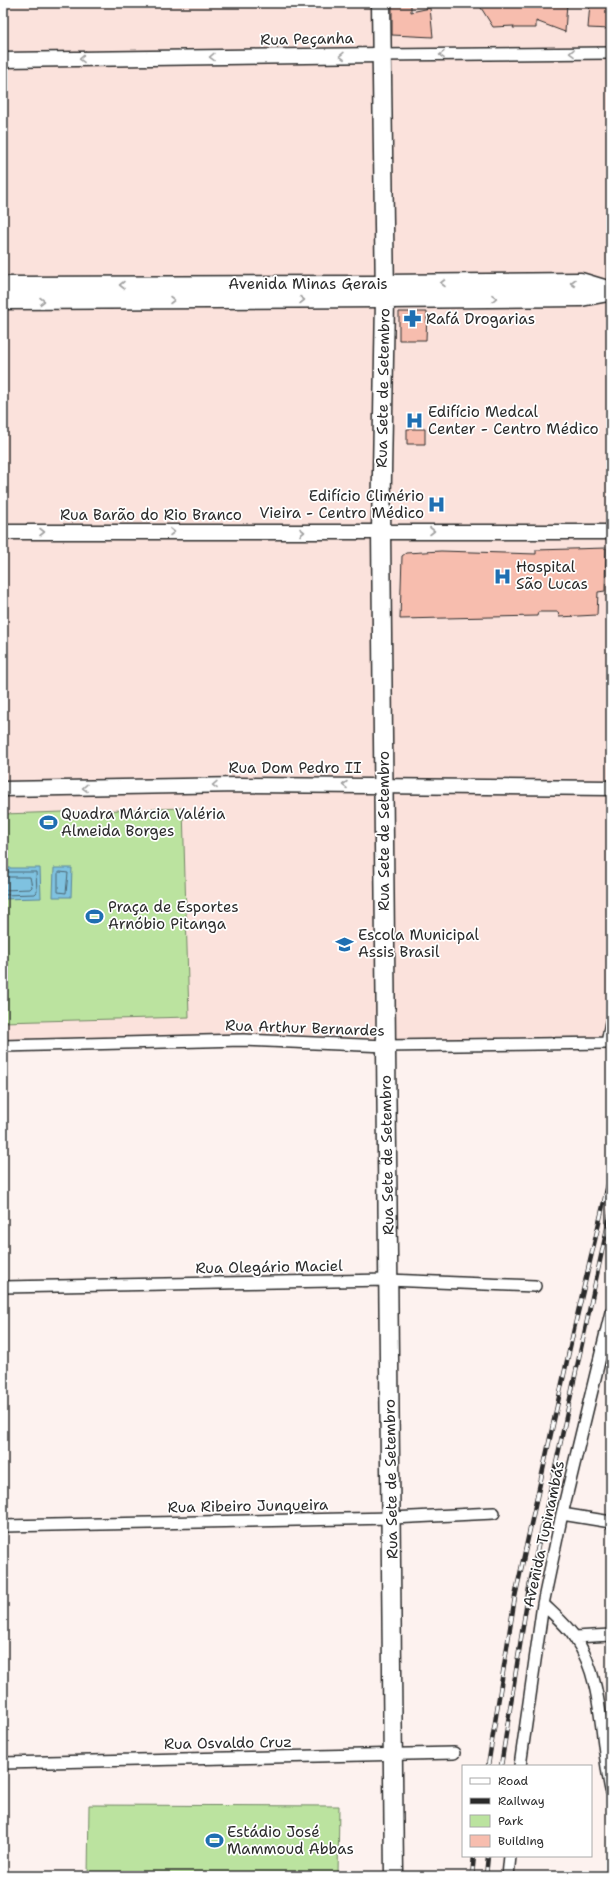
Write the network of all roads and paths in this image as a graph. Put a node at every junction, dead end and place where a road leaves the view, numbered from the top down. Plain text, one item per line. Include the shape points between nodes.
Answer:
1 (381, 3) edge
2 (611, 53) edge
3 (381, 55) junction
4 (3, 60) edge
5 (3, 285) edge
6 (385, 291) junction
7 (611, 291) edge
8 (3, 301) edge
9 (381, 531) junction
10 (3, 532) edge
11 (611, 532) edge
12 (384, 786) junction
13 (611, 788) edge
14 (3, 789) edge
15 (611, 1022) edge
16 (3, 1046) edge
17 (386, 1046) junction
18 (388, 1280) junction
19 (535, 1286) dead end
20 (3, 1287) edge
21 (611, 1312) edge
22 (494, 1512) dead end
23 (562, 1514) junction
24 (392, 1518) junction
25 (611, 1522) edge
26 (3, 1526) edge
27 (543, 1604) junction
28 (611, 1635) edge
29 (575, 1637) junction
30 (454, 1753) dead end
31 (394, 1755) junction
32 (3, 1763) edge
33 (520, 1765) edge
34 (611, 1790) edge
35 (510, 1857) edge
36 (394, 1876) edge
37 (508, 1876) edge

1 - 3 main road, Rua Sete de Setembro
2 -> 3 street, Rua Peçanha
3 -> 4 street, Rua Peçanha
3 - 6 main road, Rua Sete de Setembro
6 -> 5 main road, Avenida Minas Gerais
6 - 7 main road, Avenida Minas Gerais via 581,297
8 -> 6 main road, Avenida Minas Gerais
6 - 9 main road, Rua Sete de Setembro
10 -> 9 street, Rua Barão do Rio Branco
9 -> 11 street, Rua Barão do Rio Branco
9 - 12 main road, Rua Sete de Setembro
12 - 13 street, Rua Dom Pedro II
12 -> 14 street, Rua Dom Pedro II via 241,785
12 - 17 main road, Rua Sete de Setembro
15 - 17 street, Rua Arthur Bernardes via 607,1043
16 - 17 street, Rua Arthur Bernardes via 243,1040
17 - 18 main road, Rua Sete de Setembro
18 - 19 street, Rua Olegário Maciel
18 - 20 street, Rua Olegário Maciel
18 - 24 main road, Rua Sete de Setembro
21 - 23 street, Avenida Tupinambás
22 - 24 street, Rua Ribeiro Junqueira
23 - 25 street
23 - 27 street, Avenida Tupinambás
24 - 26 street, Rua Ribeiro Junqueira
24 - 31 main road, Rua Sete de Setembro
27 - 29 street
27 - 33 street, Avenida Tupinambás
28 - 29 street
29 - 34 street via 593,1677
30 - 31 street, Rua Osvaldo Cruz
31 - 32 street, Rua Osvaldo Cruz
31 - 36 main road, Rua Sete de Setembro
35 - 37 street

